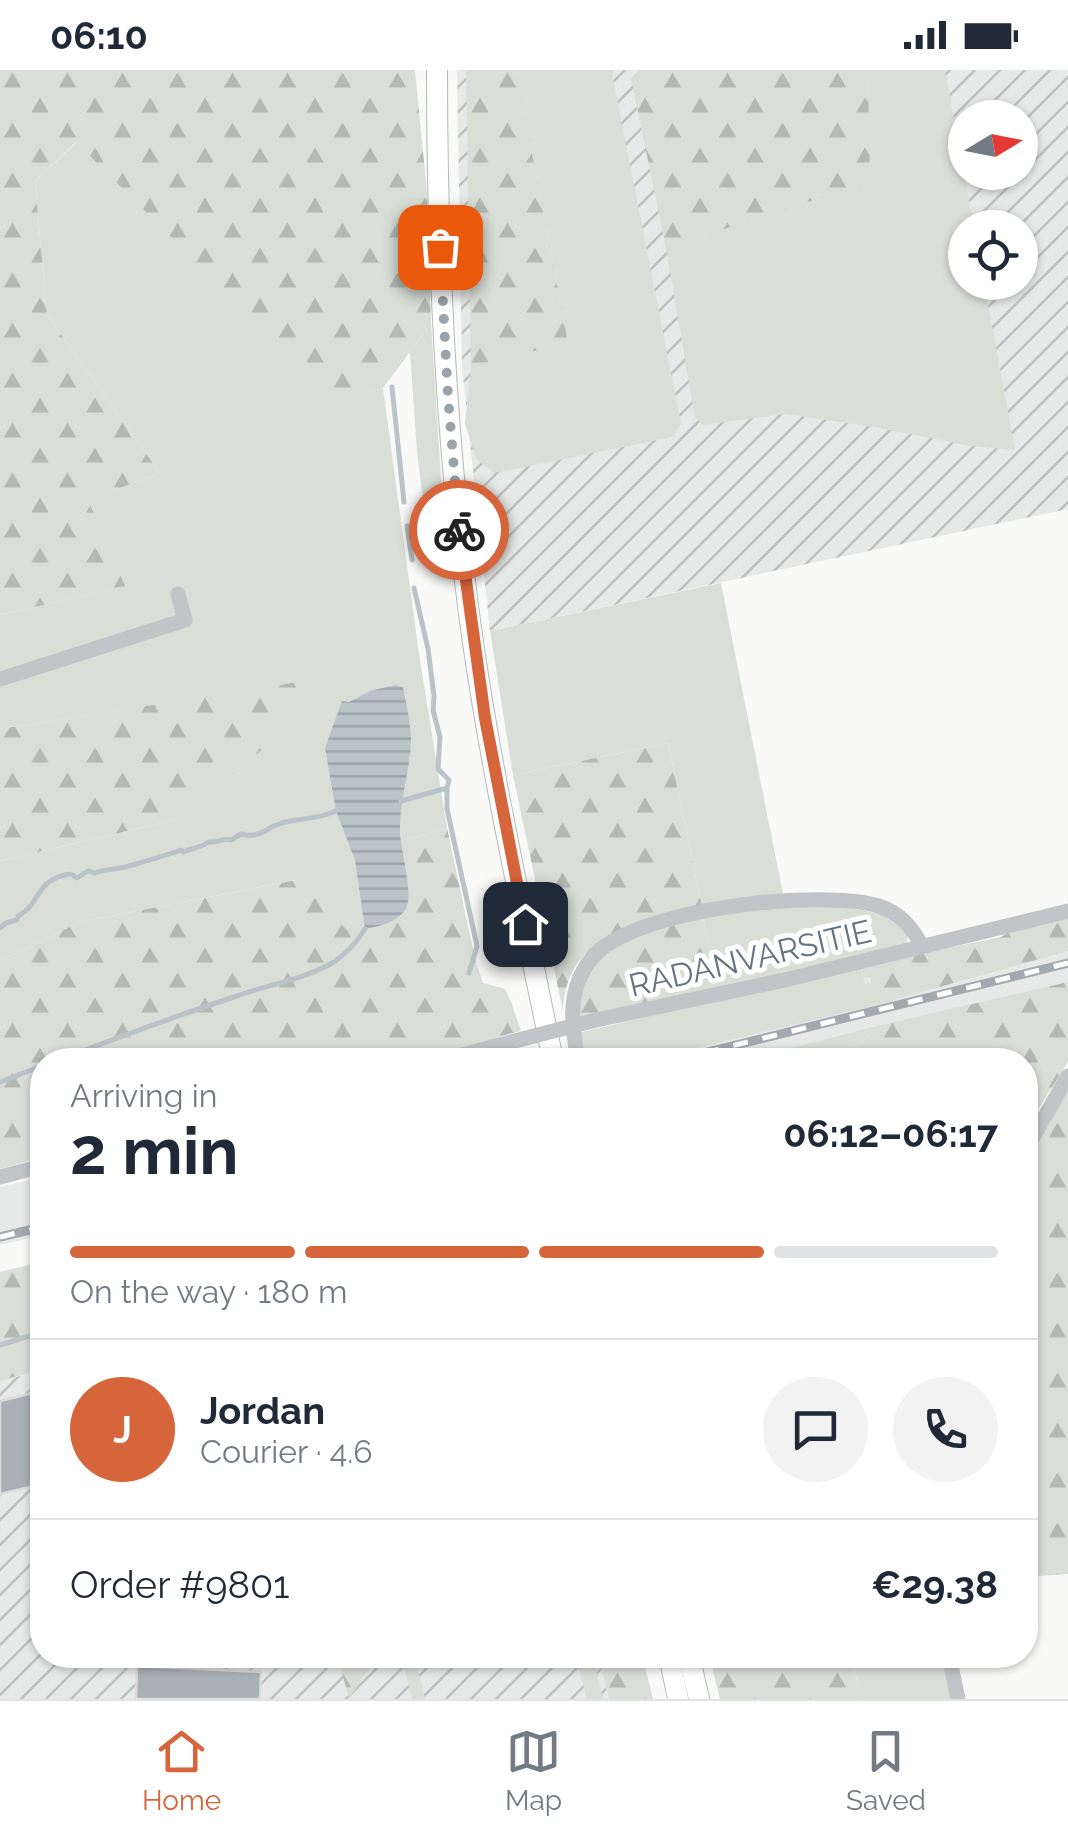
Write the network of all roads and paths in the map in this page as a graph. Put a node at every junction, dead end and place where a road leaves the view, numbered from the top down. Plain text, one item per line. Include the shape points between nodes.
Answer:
1 (437, 70) edge
2 (178, 594) dead end
3 (0, 679) edge
4 (1068, 911) edge
5 (922, 946) junction
6 (488, 1048) edge
7 (552, 1048) edge
8 (576, 1048) edge
9 (1068, 1076) edge
10 (1038, 1128) edge
11 (30, 1169) edge
12 (0, 1177) edge
13 (671, 1668) edge
14 (692, 1668) edge
15 (952, 1668) edge
16 (678, 1699) edge
17 (699, 1699) edge
18 (958, 1699) edge

1 - 7 main road via 441,287 456,503 485,718
2 - 3 street via 185,620
4 - 5 street, RADANVARSITIE
5 - 6 street, RADANVARSITIE, bridge
5 - 8 street via 897,914 851,900 750,904 643,926 604,945 582,972 571,1010
9 - 10 street
11 - 12 street
13 - 16 main road
14 - 17 main road
15 - 18 street

